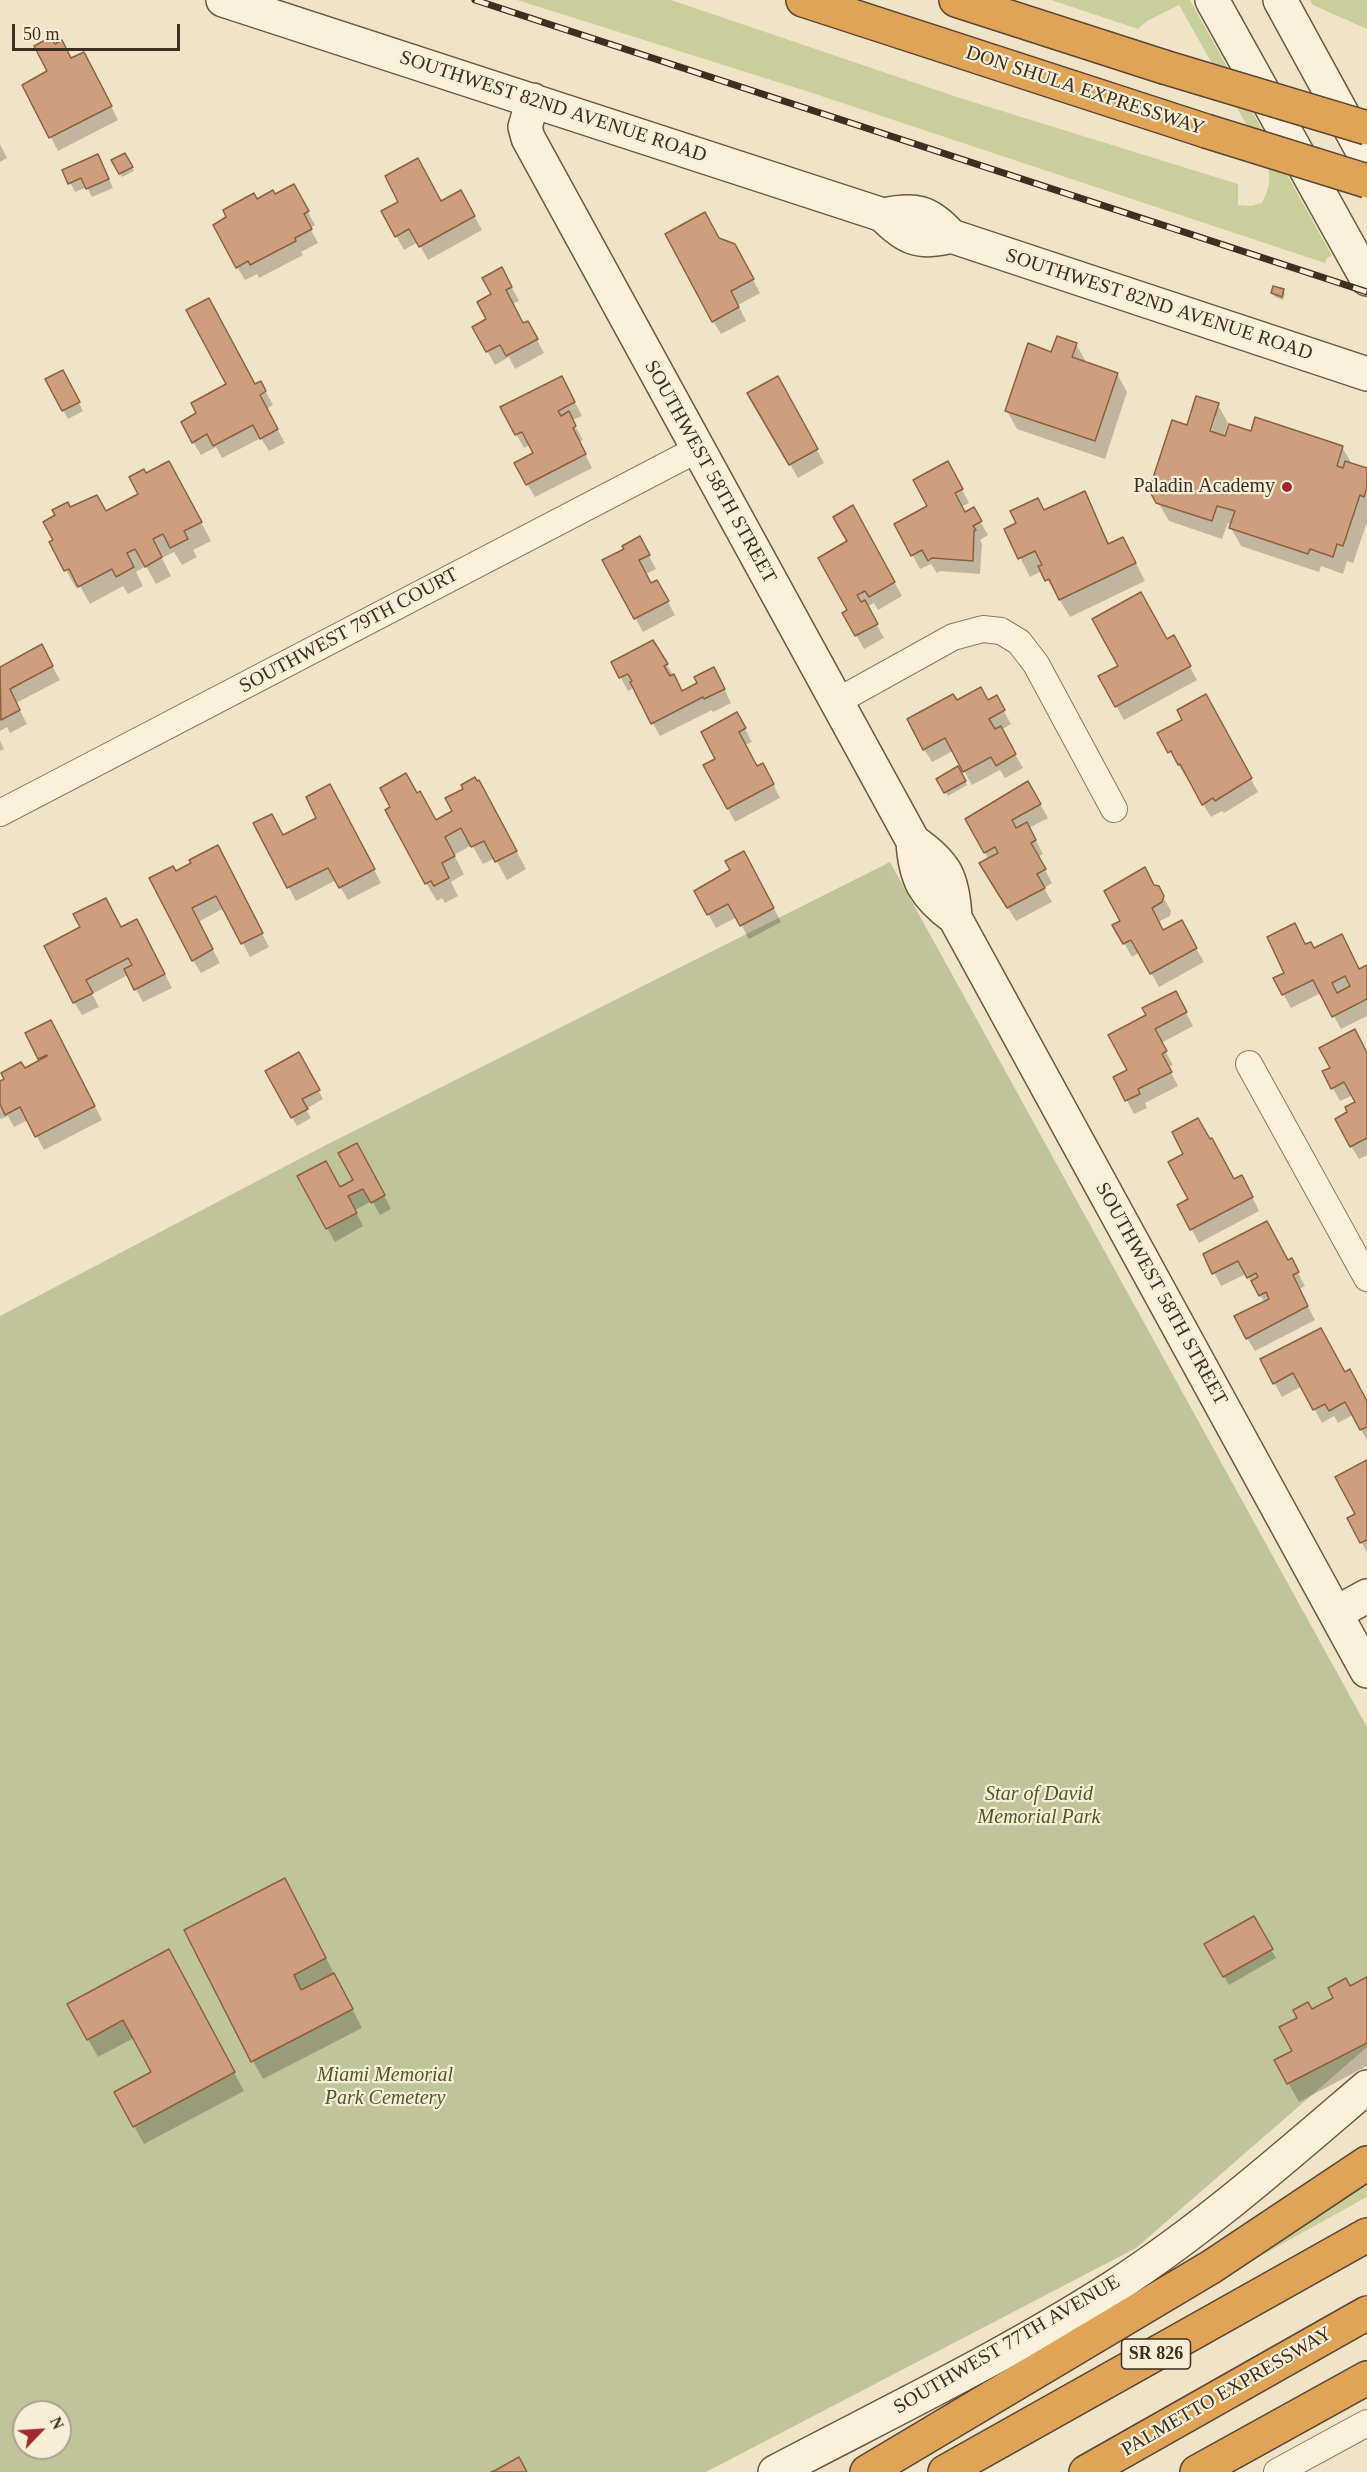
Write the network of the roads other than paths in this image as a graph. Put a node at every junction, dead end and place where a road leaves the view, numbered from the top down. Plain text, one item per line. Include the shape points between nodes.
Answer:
1 (223, 0) edge
2 (803, 0) edge
3 (956, 0) edge
4 (1212, 0) edge
5 (1280, 0) edge
6 (533, 100) junction
7 (1367, 128) edge
8 (1367, 159) edge
9 (1367, 181) edge
10 (1367, 279) edge
11 (1367, 374) edge
12 (698, 449) junction
13 (836, 702) junction
14 (1114, 809) dead end
15 (0, 813) edge
16 (1249, 1064) dead end
17 (1367, 1278) edge
18 (1367, 1596) edge
19 (1336, 1612) junction
20 (1367, 1671) edge
21 (1367, 2087) edge
22 (1367, 2163) edge
23 (1367, 2235) edge
24 (1367, 2313) edge
25 (1367, 2378) edge
26 (1367, 2424) edge
27 (775, 2472) edge
28 (867, 2472) edge
29 (945, 2472) edge
30 (1086, 2472) edge
31 (1197, 2472) edge
32 (1276, 2472) edge

1 - 6 street, SOUTHWEST 82ND AVENUE ROAD
2 - 9 highway, DON SHULA EXPRESSWAY, bridge
3 - 7 highway, bridge
4 - 10 street
5 - 8 street
6 - 11 street, SOUTHWEST 82ND AVENUE ROAD via 883,214 921,213 951,236
6 - 12 street, SOUTHWEST 58TH STREET via 525,127 528,138
12 - 13 street, SOUTHWEST 58TH STREET
12 - 15 street, SOUTHWEST 79TH COURT
13 - 14 street via 953,638 973,631 1000,631 1019,642 1036,664
13 - 19 street, SOUTHWEST 58TH STREET via 913,841 933,856 949,876 955,918
16 - 17 street
18 - 19 street
19 - 20 street, SOUTHWEST 58TH STREET
21 - 27 street, SOUTHWEST 77TH AVENUE via 1237,2198 1115,2286 1027,2339
22 - 28 highway via 1201,2273
23 - 29 highway, SR 826
24 - 30 highway, PALMETTO EXPRESSWAY
25 - 31 highway
26 - 32 street

